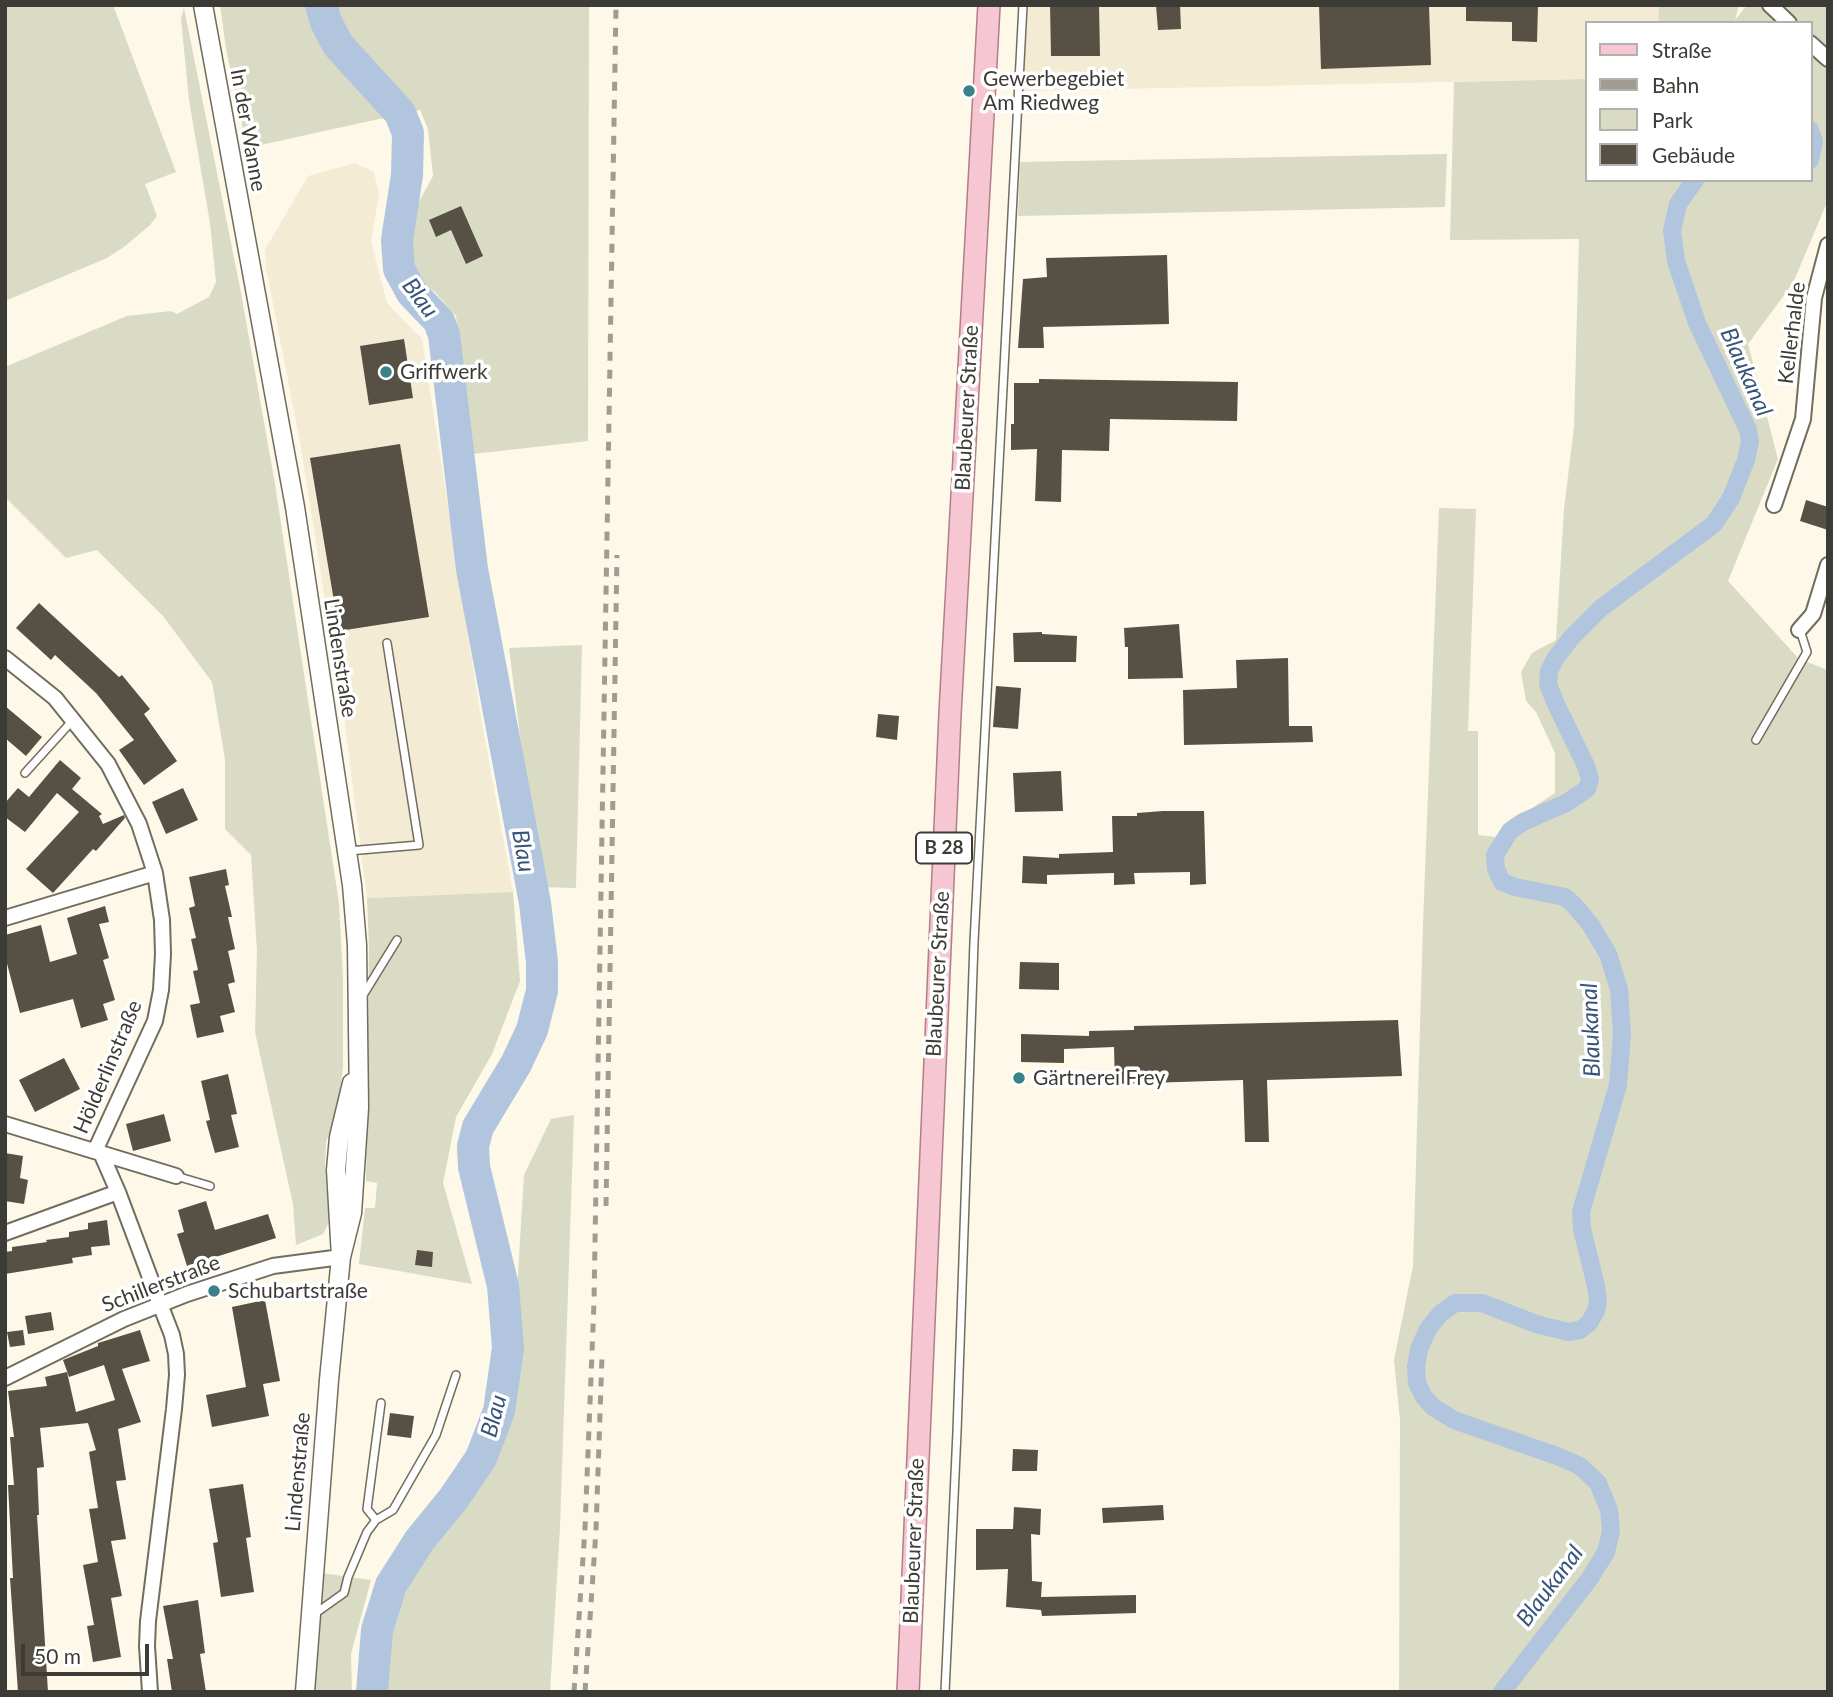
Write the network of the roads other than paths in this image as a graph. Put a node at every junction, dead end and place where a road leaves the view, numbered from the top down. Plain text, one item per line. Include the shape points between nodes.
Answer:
1 (203, 5) edge
2 (989, 5) edge
3 (1023, 5) edge
4 (1773, 7) edge
5 (1787, 21) edge
6 (1812, 45) edge
7 (1826, 57) edge
8 (1828, 246) edge
9 (250, 262) joint
10 (1774, 505) dead end
11 (1828, 565) edge
12 (1799, 630) joint
13 (387, 643) dead end
14 (5, 658) edge
15 (73, 719) junction
16 (1756, 740) dead end
17 (25, 773) dead end
18 (347, 851) junction
19 (155, 873) junction
20 (5, 918) edge
21 (397, 940) dead end
22 (358, 1003) junction
23 (5, 1124) edge
24 (98, 1152) junction
25 (176, 1176) joint
26 (210, 1186) dead end
27 (118, 1192) junction
28 (5, 1233) edge
29 (341, 1257) junction
30 (160, 1304) junction
31 (456, 1375) dead end
32 (5, 1378) edge
33 (382, 1403) dead end
34 (376, 1520) junction
35 (309, 1617) junction
36 (150, 1692) edge
37 (305, 1692) edge
38 (908, 1692) edge
39 (945, 1692) edge

1 - 9 street, In der Wanne
2 - 38 main road, Blaubeurer Straße / B 28 via 950,714
3 - 39 lane, Blaubeurer Straße via 974,943
4 - 5 street
6 - 7 street
8 - 10 street, Kellerhalde via 1814,298 1803,419
9 - 18 street, Lindenstraße via 295,507
11 - 12 street via 1813,614
12 - 16 lane via 1807,652
13 - 18 lane via 419,845
14 - 15 street, Hölderlinstraße via 55,698
15 - 17 lane
15 - 19 street, Hölderlinstraße via 124,793
18 - 22 street, Lindenstraße
19 - 20 street
19 - 24 street, Hölderlinstraße via 163,954 155,1021
21 - 22 lane
22 - 29 street, Lindenstraße via 359,1108 352,1213
23 - 24 street
24 - 25 street
24 - 27 street
25 - 26 lane
27 - 28 street
27 - 30 street
29 - 30 street, Schillerstraße via 273,1266
29 - 35 street, Lindenstraße
30 - 32 street, Schillerstraße
30 - 36 street via 172,1335 177,1375 149,1611
31 - 34 lane via 436,1435 393,1510
33 - 34 lane via 367,1509
34 - 35 lane via 344,1593
35 - 37 street, Lindenstraße

